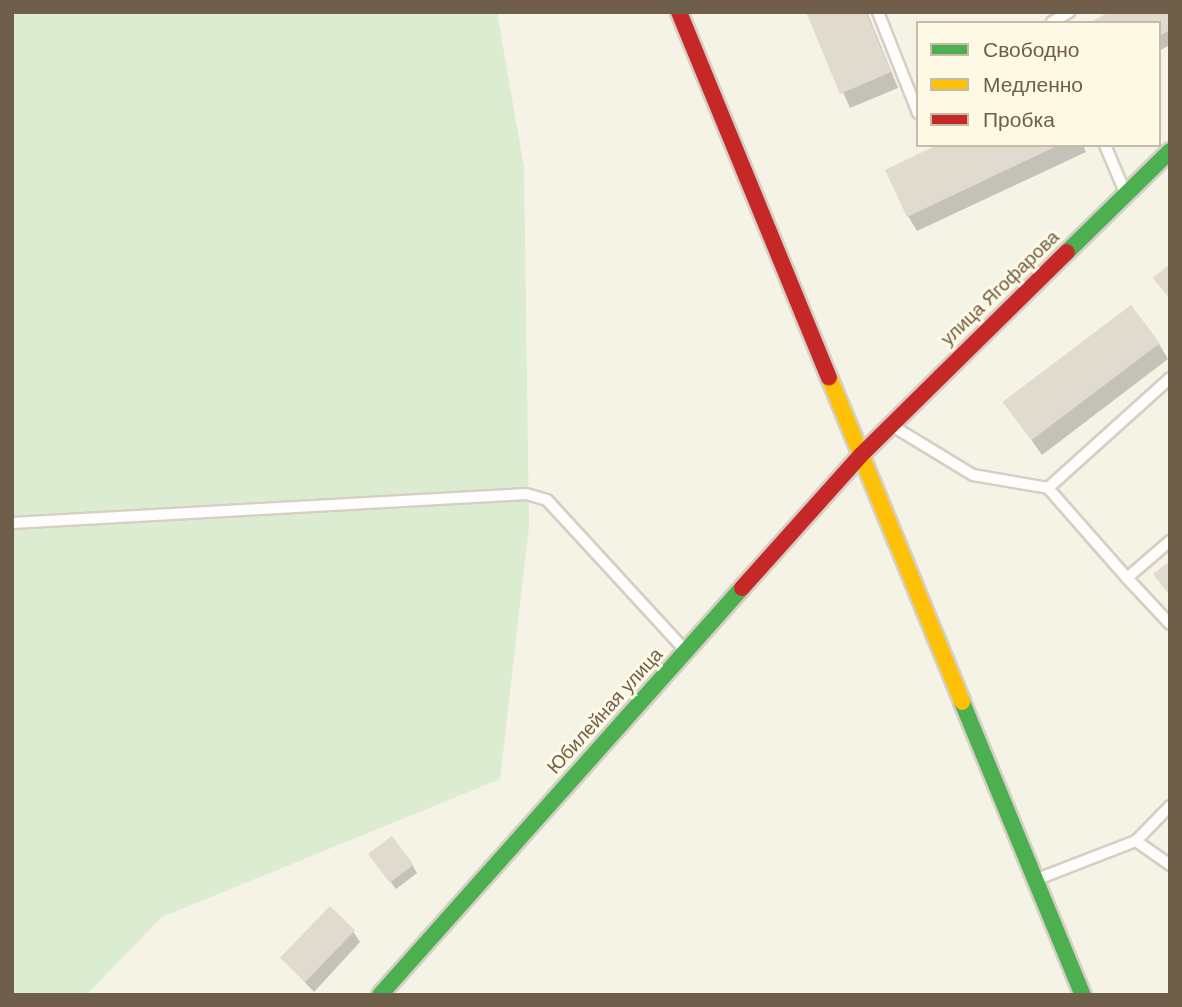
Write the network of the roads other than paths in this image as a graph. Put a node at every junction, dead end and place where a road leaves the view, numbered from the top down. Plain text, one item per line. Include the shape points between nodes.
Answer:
1 (680, 12) edge
2 (878, 12) edge
3 (1069, 12) edge
4 (1051, 19) edge
5 (916, 108) edge
6 (1106, 147) edge
7 (1170, 151) edge
8 (1126, 194) junction
9 (1170, 378) edge
10 (890, 425) junction
11 (861, 455) junction
12 (1048, 488) junction
13 (12, 523) edge
14 (1170, 541) edge
15 (1127, 578) junction
16 (1170, 624) edge
17 (686, 651) junction
18 (1170, 806) edge
19 (1136, 841) junction
20 (1170, 865) edge
21 (1036, 880) junction
22 (380, 995) edge
23 (1083, 995) edge

1 - 11 street
2 - 5 lane
3 - 4 lane
6 - 8 lane
7 - 8 street, улица Ягофарова
8 - 10 street, улица Ягофарова
9 - 12 lane
10 - 11 street, улица Ягофарова
10 - 12 lane via 973,475
11 - 17 street, Юбилейная улица
11 - 21 street
12 - 15 lane
13 - 17 lane via 526,495 547,500
14 - 15 lane
15 - 16 lane
17 - 22 street, Юбилейная улица
18 - 19 lane
19 - 20 lane
19 - 21 lane
21 - 23 street

